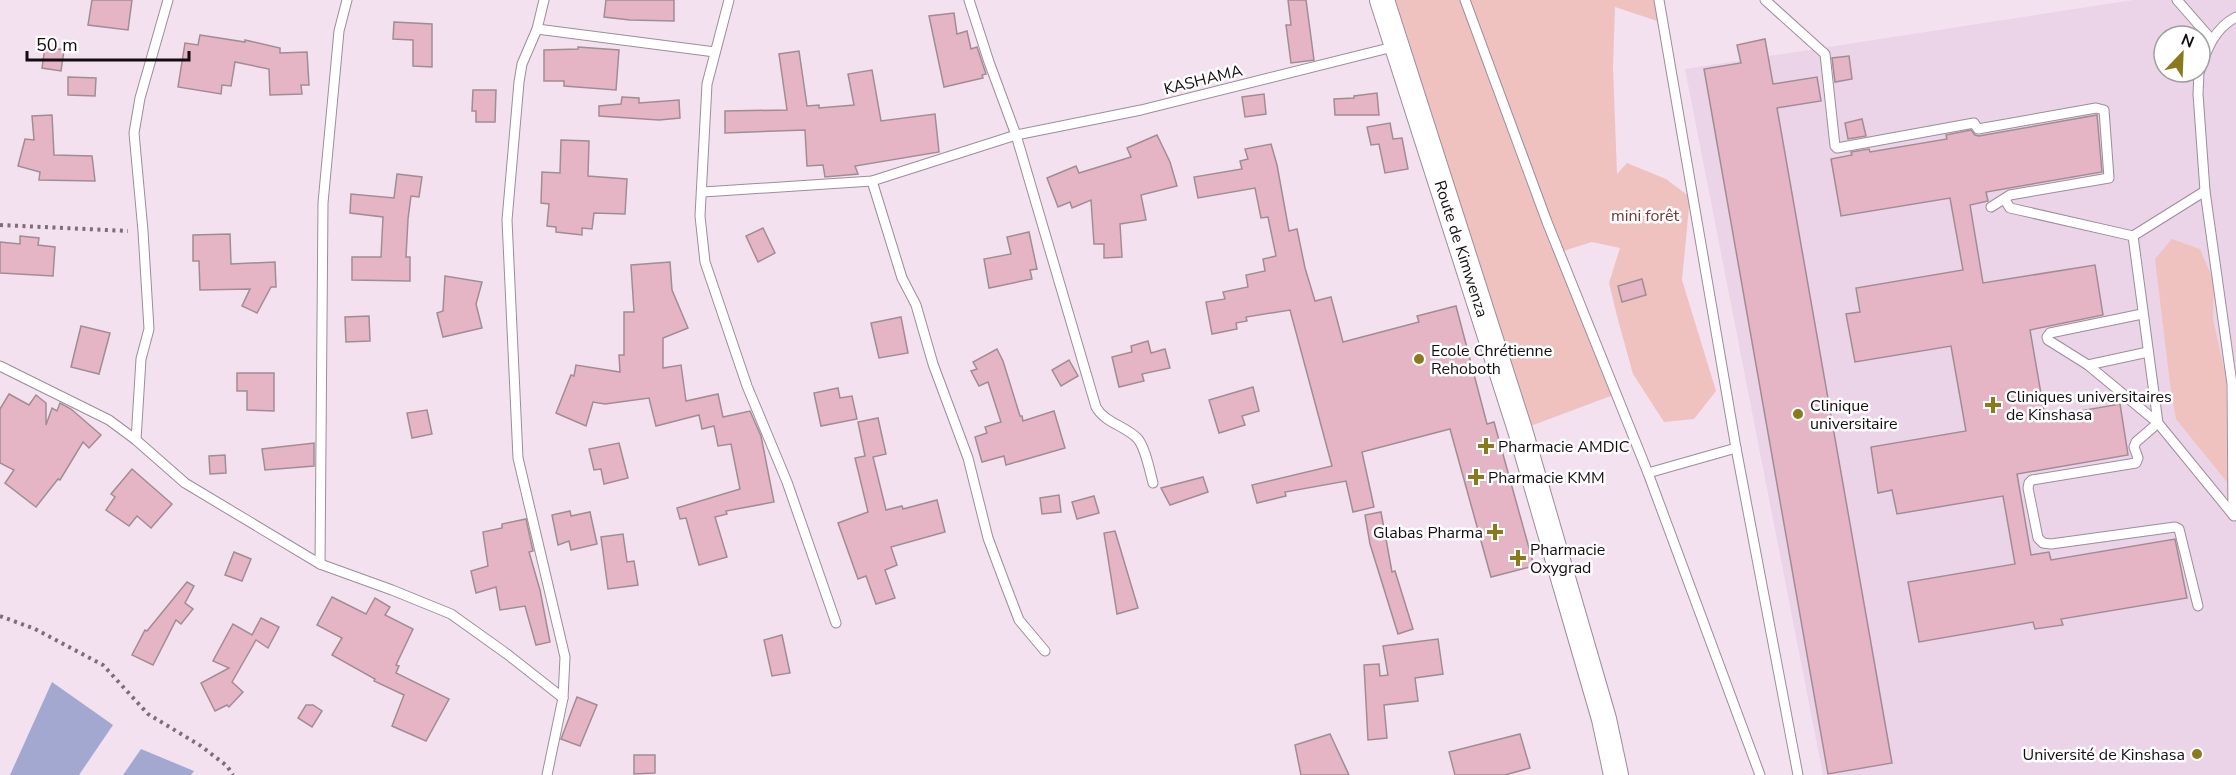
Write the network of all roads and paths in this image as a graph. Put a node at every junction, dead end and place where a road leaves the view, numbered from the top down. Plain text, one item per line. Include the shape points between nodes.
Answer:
1 (168, 0) edge
2 (347, 0) edge
3 (544, 0) edge
4 (729, 0) edge
5 (969, 0) edge
6 (1382, 0) edge
7 (1465, 0) edge
8 (1659, 0) edge
9 (1765, 0) edge
10 (2177, 0) edge
11 (2236, 17) edge
12 (2198, 24) edge
13 (537, 29) junction
14 (2212, 40) edge
15 (1397, 46) junction
16 (715, 52) junction
17 (2199, 84) edge
18 (1016, 135) junction
19 (872, 181) junction
20 (2205, 190) junction
21 (703, 192) junction
22 (2005, 200) junction
23 (1991, 207) dead end
24 (0, 225) edge
25 (143, 231) junction
26 (2133, 236) junction
27 (2142, 314) junction
28 (2148, 352) junction
29 (2088, 365) junction
30 (0, 366) edge
31 (2158, 423) junction
32 (136, 441) junction
33 (1736, 448) junction
34 (1648, 473) junction
35 (1153, 483) dead end
36 (2235, 516) edge
37 (320, 564) junction
38 (2198, 606) dead end
39 (0, 616) edge
40 (836, 623) dead end
41 (1045, 651) dead end
42 (563, 698) junction
43 (233, 775) edge
44 (547, 775) edge
45 (1616, 775) edge
46 (1760, 775) edge
47 (1798, 775) edge

1 - 25 lane via 134,133
2 - 37 lane via 339,31 324,203
3 - 13 lane
4 - 16 lane
5 - 18 lane
6 - 15 street, Route de Kimwenza
7 - 34 lane via 1547,222
8 - 33 lane
9 - 22 lane via 1825,54 1837,148 1974,123 1978,129 2096,108 2104,110 2109,178 2010,195
10 - 12 lane
11 - 14 lane via 2221,26
13 - 16 lane
13 - 42 lane via 519,82 507,232 518,458 564,649
15 - 18 lane, KASHAMA via 1141,110
15 - 45 street, Route de Kimwenza via 1520,430 1604,719
16 - 21 lane via 707,84
17 - 20 lane
18 - 19 lane, KASHAMA
18 - 35 lane via 1096,407 1141,442
19 - 21 lane, KASHAMA
19 - 41 lane via 902,278 916,305 968,458 988,538 1019,620
20 - 26 lane
20 - 36 lane via 2232,384
21 - 40 lane via 700,216 705,262
22 - 23 lane
22 - 26 lane via 2010,207
24 - 25 path
25 - 32 lane via 149,329 141,359
26 - 27 lane
27 - 28 lane
27 - 29 lane via 2050,333 2048,340
28 - 29 lane
28 - 31 lane
29 - 31 lane
30 - 32 lane via 109,420
31 - 36 lane
31 - 38 lane via 2136,442 2136,463 2032,480 2029,483 2038,538 2051,544 2175,526 2179,529
32 - 37 lane via 185,483
33 - 34 lane
33 - 47 lane
34 - 46 lane
37 - 42 lane via 451,614
39 - 43 path via 35,629 103,665 148,714 201,746
42 - 44 lane

